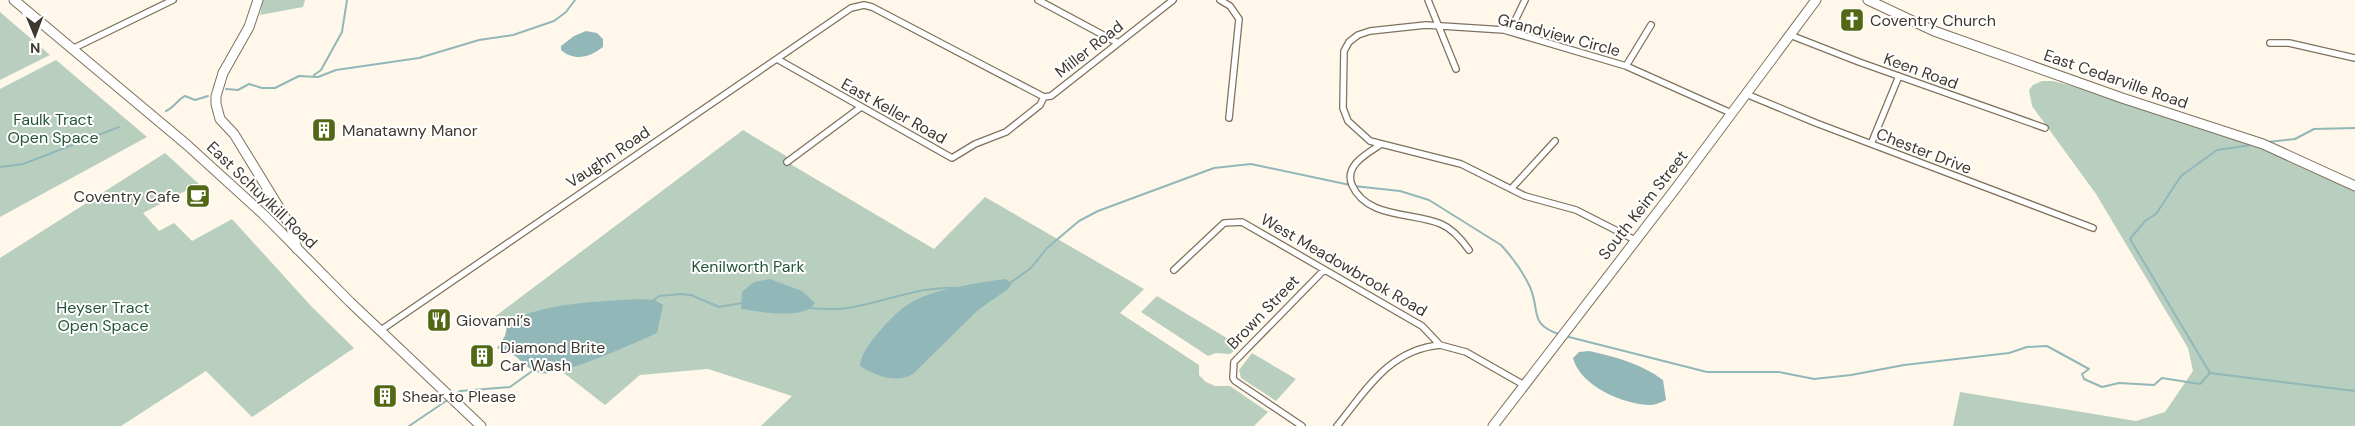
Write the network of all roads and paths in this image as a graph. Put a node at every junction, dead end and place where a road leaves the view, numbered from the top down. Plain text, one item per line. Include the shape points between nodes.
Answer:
1 (14, 0) edge
2 (173, 0) edge
3 (258, 0) edge
4 (1038, 0) edge
5 (1173, 0) edge
6 (1220, 0) edge
7 (1428, 0) edge
8 (1525, 0) edge
9 (1816, 0) edge
10 (1868, 0) edge
11 (1438, 25) junction
12 (1650, 25) dead end
13 (1510, 31) junction
14 (1790, 35) junction
15 (1118, 43) junction
16 (2270, 43) dead end
17 (72, 49) junction
18 (2355, 58) edge
19 (777, 59) junction
20 (1626, 66) junction
21 (1456, 69) dead end
22 (1899, 76) junction
23 (1746, 94) junction
24 (1044, 97) junction
25 (861, 107) junction
26 (1732, 113) junction
27 (1228, 118) dead end
28 (2045, 128) dead end
29 (1555, 140) dead end
30 (1871, 144) junction
31 (1380, 145) junction
32 (787, 162) dead end
33 (2355, 186) edge
34 (1511, 189) junction
35 (2093, 228) dead end
36 (1635, 240) junction
37 (297, 249) junction
38 (1469, 250) dead end
39 (1174, 270) dead end
40 (1324, 270) junction
41 (381, 330) junction
42 (1440, 346) junction
43 (1524, 386) junction
44 (482, 425) edge
45 (1302, 426) edge
46 (1337, 426) edge
47 (1493, 426) edge

1 - 17 street, East Schuylkill Road
2 - 17 street
3 - 37 street via 251,22 223,73 216,96 217,112 291,227
4 - 15 street
5 - 15 street, Miller Road
6 - 27 street via 1230,6 1238,19
7 - 11 street
8 - 13 street
9 - 14 street, South Keim Street
10 - 33 street, East Cedarville Road via 1943,34 2263,144
11 - 13 street, Grandview Circle
11 - 21 street
11 - 31 street, Grandview Circle via 1370,30 1346,46 1345,115 1352,126
12 - 20 street
13 - 20 street, Grandview Circle
14 - 22 street, Keen Road
14 - 23 street, South Keim Street
15 - 24 street, Miller Road via 1051,96
16 - 18 street via 2289,43
17 - 37 main road, East Schuylkill Road via 186,144
19 - 24 street, Vaughn Road via 851,8 864,5
19 - 25 street, East Keller Road
19 - 41 street, Vaughn Road
20 - 26 street, Grandview Circle
22 - 28 street, Keen Road
22 - 30 street
23 - 26 street, South Keim Street
23 - 30 street, Chester Drive
24 - 25 street, East Keller Road via 1040,105 1006,132 975,144 952,158
25 - 32 street
26 - 36 street, South Keim Street
29 - 34 street
30 - 35 street, Chester Drive
31 - 34 street, Grandview Circle via 1461,164
31 - 38 street via 1357,161 1351,172 1353,187 1365,202 1381,210 1446,227
34 - 36 street, Grandview Circle via 1534,200 1576,210
36 - 43 street, South Keim Street
37 - 41 street, East Schuylkill Road
39 - 40 street, West Meadowbrook Road via 1224,223 1242,222
40 - 42 street, West Meadowbrook Road via 1422,326
40 - 45 street, Brown Street via 1234,362 1233,378
41 - 44 street, East Schuylkill Road
42 - 43 street via 1466,352
42 - 46 street via 1417,347 1398,356
43 - 47 street, South Keim Street

